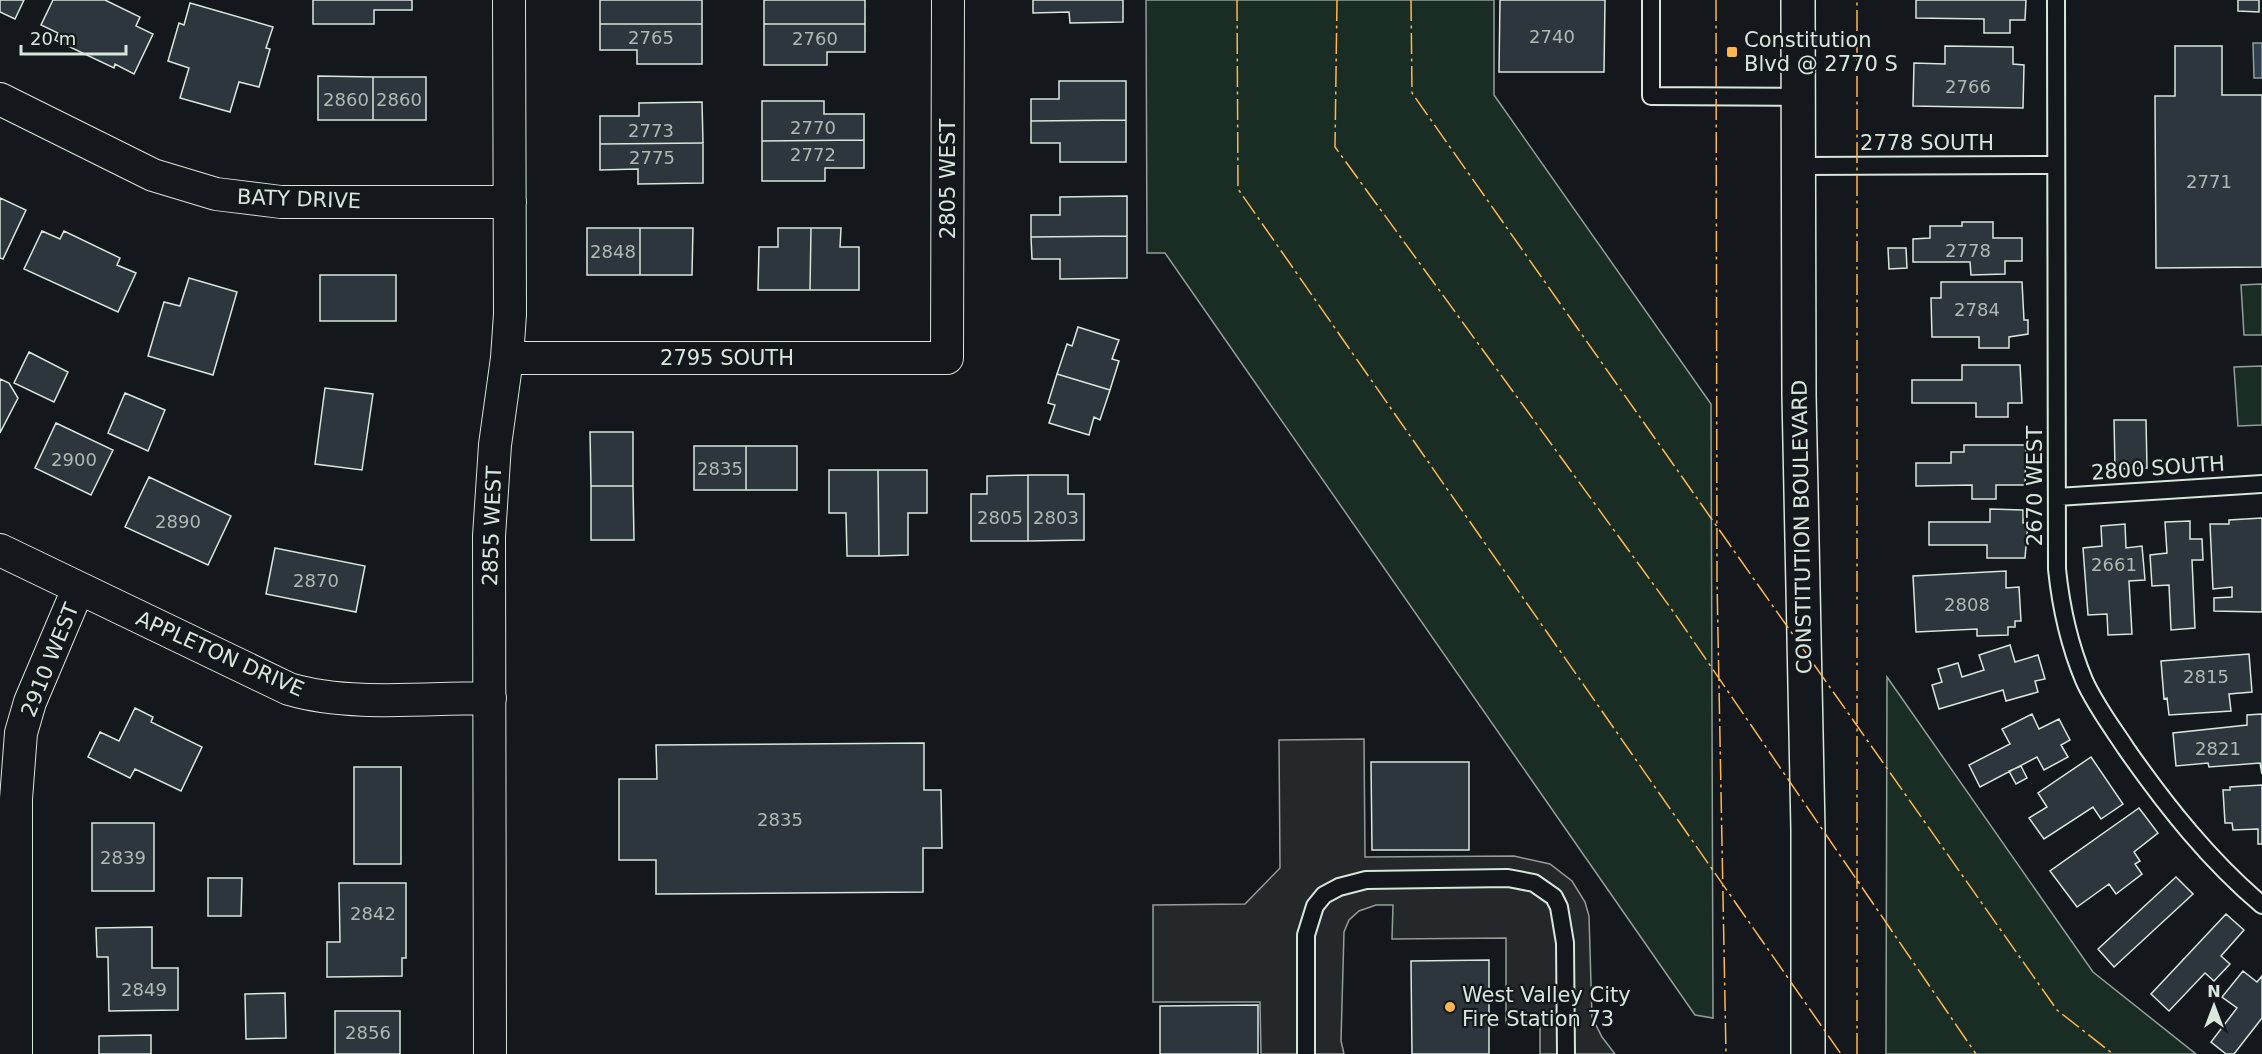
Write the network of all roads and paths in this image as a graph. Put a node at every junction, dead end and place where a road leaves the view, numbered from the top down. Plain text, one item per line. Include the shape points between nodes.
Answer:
1 (509, 0) edge
2 (948, 0) edge
3 (1651, 0) edge
4 (1798, 0) edge
5 (2056, 0) edge
6 (1799, 97) junction
7 (0, 99) edge
8 (2056, 165) junction
9 (1799, 166) junction
10 (510, 202) junction
11 (507, 358) junction
12 (947, 358) joint
13 (2262, 484) edge
14 (2058, 497) junction
15 (0, 550) edge
16 (78, 589) junction
17 (490, 698) junction
18 (2262, 905) edge
19 (16, 1054) edge
20 (490, 1054) edge
21 (1306, 1054) edge
22 (1566, 1054) edge
23 (1808, 1054) edge

1 - 10 street, 2855 WEST
2 - 12 street, 2805 WEST
3 - 6 lane via 1650,96
4 - 6 street, CONSTITUTION BOULEVARD
5 - 8 lane, 2670 WEST
6 - 9 street, CONSTITUTION BOULEVARD
7 - 10 street, BATY DRIVE via 153,175 216,194 281,202
8 - 9 lane, 2778 SOUTH
8 - 14 lane, 2670 WEST
9 - 23 street, CONSTITUTION BOULEVARD
10 - 11 street, 2855 WEST
11 - 12 street, 2795 SOUTH
11 - 17 street, 2855 WEST via 491,492
13 - 14 lane, 2800 SOUTH
14 - 18 lane, 2670 WEST via 2060,597 2074,653 2097,707 2176,816 2222,868
15 - 16 street, APPLETON DRIVE
16 - 17 street, APPLETON DRIVE via 266,679 313,696
16 - 19 street, 2910 WEST via 30,702 21,733 16,799
17 - 20 street, 2855 WEST
21 - 22 lane via 1306,935 1315,906 1324,895 1366,880 1508,878 1534,882 1554,897 1559,907 1565,943

